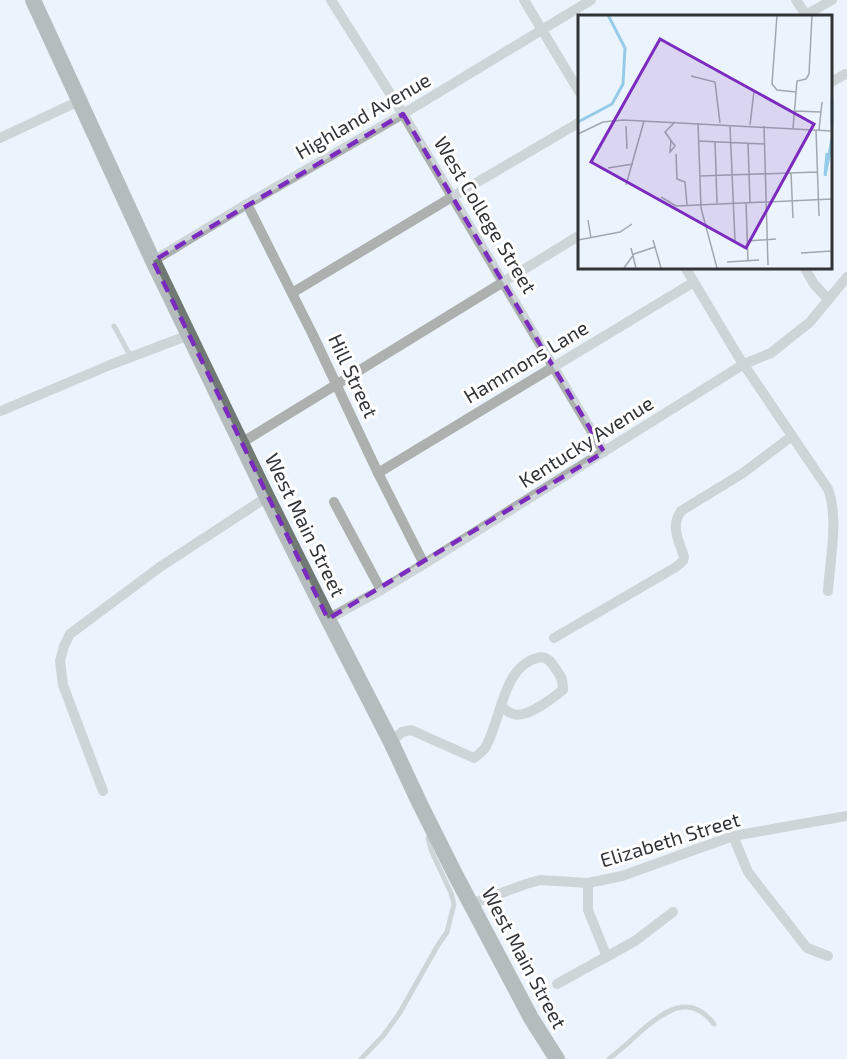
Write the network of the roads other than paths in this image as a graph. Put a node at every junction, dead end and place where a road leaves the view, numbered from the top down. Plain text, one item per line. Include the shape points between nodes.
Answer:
1 (33, 0) edge
2 (331, 0) edge
3 (524, 0) edge
4 (591, 0) edge
5 (796, 0) edge
6 (832, 0) edge
7 (804, 15) edge
8 (807, 15) edge
9 (542, 29) junction
10 (845, 74) dead end
11 (832, 82) edge
12 (578, 90) edge
13 (79, 101) junction
14 (403, 114) junction
15 (578, 123) edge
16 (0, 138) edge
17 (452, 196) junction
18 (247, 204) junction
19 (578, 237) edge
20 (153, 261) junction
21 (686, 268) edge
22 (805, 268) edge
23 (847, 277) edge
24 (503, 282) junction
25 (694, 282) junction
26 (292, 293) junction
27 (828, 299) junction
28 (114, 326) dead end
29 (189, 335) junction
30 (131, 357) junction
31 (744, 364) junction
32 (554, 366) junction
33 (336, 384) junction
34 (1, 412) edge
35 (792, 436) junction
36 (241, 443) junction
37 (604, 452) junction
38 (378, 473) junction
39 (267, 497) junction
40 (334, 502) dead end
41 (424, 564) junction
42 (381, 590) junction
43 (828, 591) dead end
44 (328, 619) junction
45 (554, 638) dead end
46 (501, 707) junction
47 (391, 742) junction
48 (103, 791) dead end
49 (847, 816) edge
50 (434, 832) junction
51 (733, 836) junction
52 (588, 883) junction
53 (471, 904) junction
54 (673, 912) dead end
55 (828, 956) dead end
56 (607, 957) junction
57 (557, 984) dead end
58 (714, 1024) dead end
59 (361, 1059) edge
60 (557, 1059) edge
61 (609, 1059) edge

1 - 13 main road, West Main Street
2 - 14 street, West College Street
3 - 9 street
4 - 9 street, Highland Avenue
5 - 7 street
6 - 8 street
9 - 12 street
9 - 14 street, Highland Avenue
10 - 11 street
13 - 16 street
13 - 20 main road, West Main Street
14 - 17 street, West College Street
14 - 18 street, Highland Avenue
15 - 17 street
17 - 24 street, West College Street
17 - 26 street
18 - 20 street, Highland Avenue
18 - 26 street, Hill Street
19 - 24 street
20 - 29 main road, West Main Street
21 - 25 street
22 - 27 street
23 - 27 street, Kentucky Avenue
24 - 32 street, West College Street
24 - 33 street
25 - 31 street
25 - 32 street, Hammons Lane
26 - 33 street, Hill Street
27 - 31 street, Kentucky Avenue via 810,322 771,353
28 - 30 lane
29 - 30 street
29 - 36 main road, West Main Street
30 - 34 street
31 - 35 street
31 - 37 street, Kentucky Avenue
32 - 37 street, West College Street
32 - 38 street, Hammons Lane
33 - 36 street
33 - 38 street, Hill Street
35 - 43 street via 832,499
35 - 45 street via 743,473 681,511 675,526 684,556 676,567
36 - 39 main road, West Main Street
37 - 41 street, Kentucky Avenue
38 - 41 street, Hill Street
39 - 44 main road, West Main Street
39 - 48 street via 160,567 70,634 60,661 63,685
40 - 42 street
41 - 42 street, Kentucky Avenue
42 - 44 street, Kentucky Avenue
44 - 47 main road, West Main Street
46 - 46 street via 512,679 530,660 550,660 563,679 563,690 524,715 514,715
46 - 47 street via 484,750 474,758 411,730
47 - 50 main road, West Main Street
49 - 51 street, Elizabeth Street
50 - 53 main road, West Main Street
50 - 59 lane via 428,838 431,850 454,904 447,932 399,1014
51 - 52 street, Elizabeth Street via 622,876
51 - 55 street via 748,872 807,948
52 - 53 street, Elizabeth Street via 540,880
52 - 56 street via 588,910
53 - 60 main road, West Main Street
54 - 56 street
56 - 57 street
58 - 61 lane via 691,1008 680,1007 657,1018

